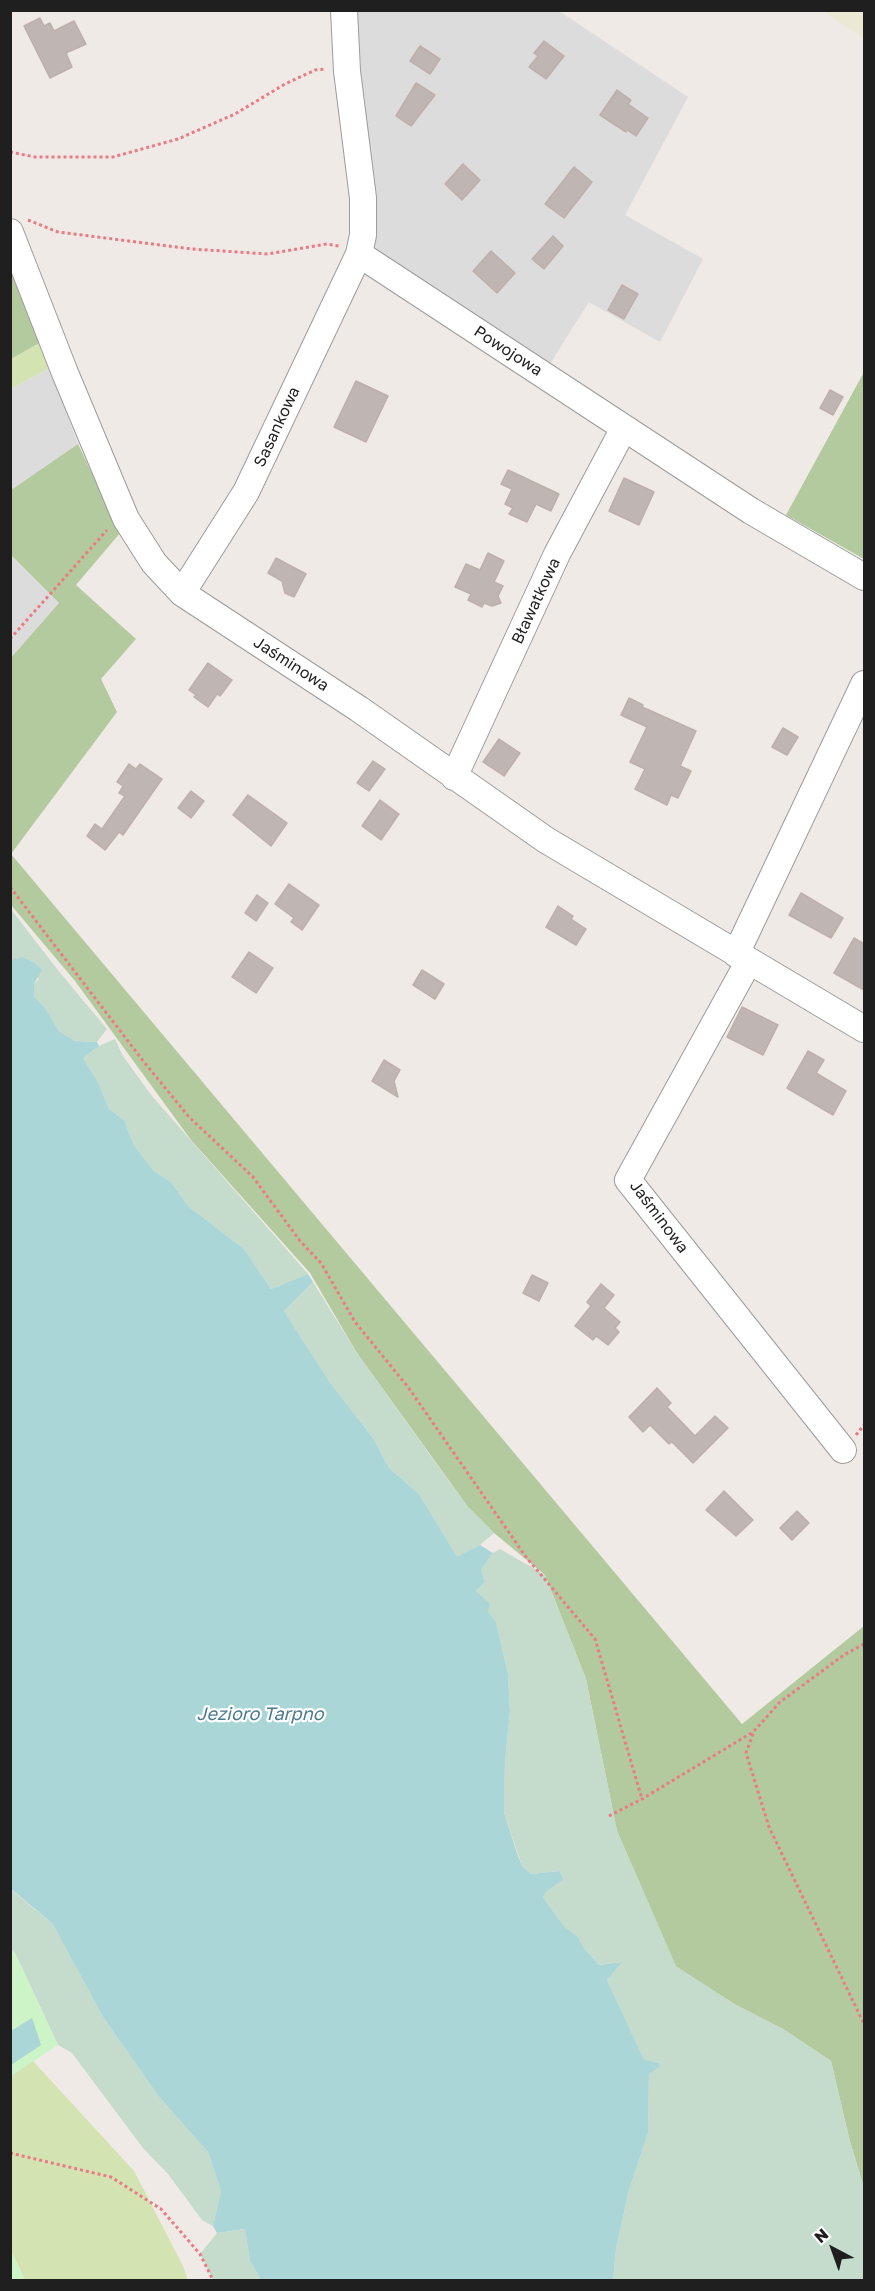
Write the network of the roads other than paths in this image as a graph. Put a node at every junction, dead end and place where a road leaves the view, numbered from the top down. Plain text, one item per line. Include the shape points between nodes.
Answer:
1 (344, 10) edge
2 (15, 224) edge
3 (359, 254) junction
4 (624, 428) junction
5 (864, 577) edge
6 (182, 593) junction
7 (861, 700) edge
8 (454, 777) junction
9 (743, 957) junction
10 (864, 1029) edge
11 (843, 1450) dead end

1 - 3 street via 347,71 363,198
2 - 6 street, Jaśminowa via 65,373 126,519 154,563
3 - 4 street, Powojowa
3 - 6 street, Sasankowa via 246,492
4 - 5 street, Powojowa via 752,511
4 - 8 street, Bławatkowa via 557,554
6 - 8 street, Jaśminowa via 359,708
7 - 9 street, Jaśminowa
8 - 9 street, Jaśminowa via 546,840
9 - 10 street, Jaśminowa
9 - 11 street, Jaśminowa via 627,1180

